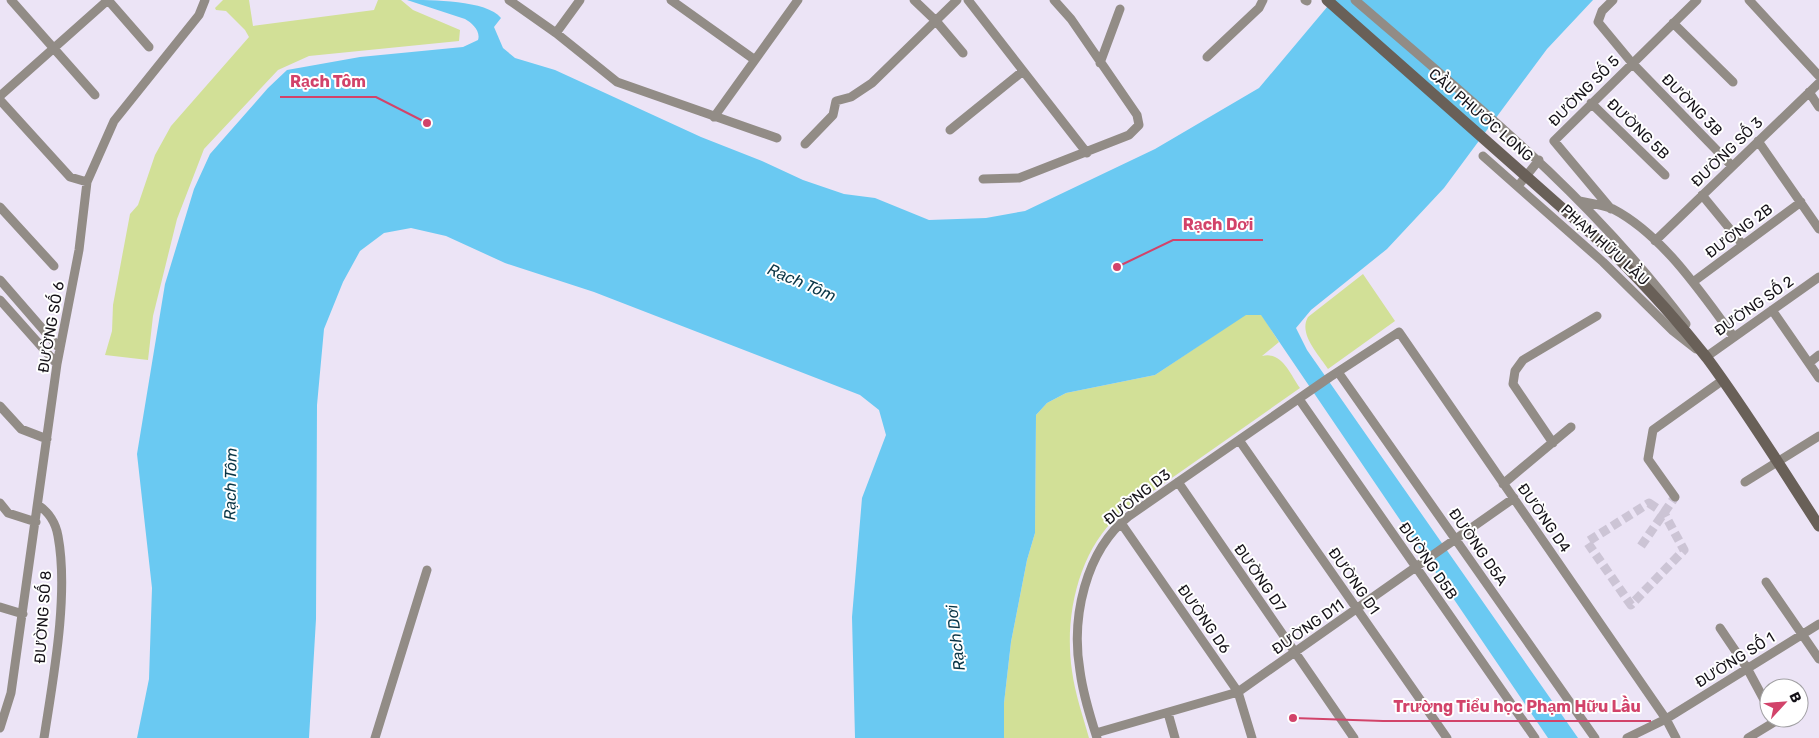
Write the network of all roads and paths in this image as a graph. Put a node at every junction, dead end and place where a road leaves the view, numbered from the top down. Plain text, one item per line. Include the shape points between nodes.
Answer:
1 (11, 0) edge
2 (108, 0) edge
3 (205, 0) edge
4 (509, 0) edge
5 (580, 0) edge
6 (671, 0) edge
7 (798, 0) edge
8 (914, 0) edge
9 (957, 0) edge
10 (968, 0) edge
11 (1054, 0) edge
12 (1263, 0) edge
13 (1327, 0) edge
14 (1354, 0) edge
15 (1613, 0) edge
16 (1697, 0) edge
17 (1749, 0) edge
18 (1120, 8) dead end
19 (936, 21) junction
20 (1673, 23) junction
21 (556, 33) junction
22 (149, 47) dead end
23 (54, 48) junction
24 (963, 53) dead end
25 (1207, 57) dead end
26 (755, 60) junction
27 (1100, 63) junction
28 (1632, 63) junction
29 (1023, 71) junction
30 (1819, 76) edge
31 (1734, 82) dead end
32 (1819, 83) edge
33 (1809, 92) junction
34 (95, 95) dead end
35 (0, 98) edge
36 (1591, 103) junction
37 (1819, 107) edge
38 (714, 117) junction
39 (950, 130) dead end
40 (777, 138) dead end
41 (1758, 141) junction
42 (805, 144) dead end
43 (1087, 153) junction
44 (1483, 156) dead end
45 (1537, 158) junction
46 (1732, 166) junction
47 (1665, 175) dead end
48 (983, 179) dead end
49 (87, 182) junction
50 (1518, 186) junction
51 (1702, 195) junction
52 (1578, 200) junction
53 (1800, 202) junction
54 (0, 207) edge
55 (1611, 209) junction
56 (1819, 230) edge
57 (1655, 241) junction
58 (1742, 245) junction
59 (1614, 253) joint
60 (54, 266) dead end
61 (1819, 277) edge
62 (0, 280) edge
63 (1693, 282) junction
64 (0, 300) edge
65 (1772, 310) junction
66 (1597, 316) dead end
67 (1734, 337) junction
68 (60, 349) junction
69 (1819, 355) edge
70 (1706, 357) junction
71 (1808, 363) junction
72 (57, 364) junction
73 (1334, 375) junction
74 (1819, 378) edge
75 (1723, 380) junction
76 (1302, 396) junction
77 (0, 406) edge
78 (1571, 427) dead end
79 (1819, 436) edge
80 (47, 439) junction
81 (1239, 440) junction
82 (1553, 443) junction
83 (1778, 463) junction
84 (1178, 482) junction
85 (1744, 482) dead end
86 (1503, 484) junction
87 (1675, 497) dead end
88 (1514, 498) junction
89 (0, 503) edge
90 (38, 505) junction
91 (36, 522) junction
92 (1120, 523) junction
93 (1819, 526) edge
94 (1456, 541) junction
95 (1419, 566) junction
96 (427, 570) dead end
97 (1766, 582) dead end
98 (0, 607) edge
99 (1357, 609) junction
100 (23, 614) junction
101 (1819, 624) edge
102 (1720, 628) dead end
103 (1801, 635) junction
104 (1295, 652) junction
105 (1819, 659) edge
106 (1747, 668) junction
107 (1759, 690) edge
108 (1238, 692) junction
109 (1168, 713) junction
110 (1666, 719) junction
111 (0, 728) edge
112 (1764, 728) edge
113 (1096, 736) edge
114 (44, 738) edge
115 (375, 738) edge
116 (1175, 738) edge
117 (1252, 738) edge
118 (1354, 738) edge
119 (1447, 738) edge
120 (1535, 738) edge
121 (1595, 738) edge
122 (1627, 738) edge
123 (1676, 738) edge
124 (1748, 738) edge

1 - 23 street
2 - 22 street
2 - 23 street
3 - 49 street, ĐƯỜNG SỐ 6 via 199,15 114,121
4 - 21 street
5 - 21 street
6 - 26 street
7 - 26 street
8 - 19 street
9 - 19 street
10 - 29 street
11 - 27 street via 1071,19
12 - 25 street via 1259,8
13 - 59 main road, CẦU PHƯỚC LONG, bridge
14 - 45 street, CẦU PHƯỚC LONG
15 - 28 street, ĐƯỜNG 3B via 1602,11 1598,22
16 - 20 street, ĐƯỜNG SỐ 5
17 - 30 street
18 - 27 street
19 - 24 street
19 - 42 street via 872,83 851,97 836,102 833,115
20 - 28 street, ĐƯỜNG SỐ 5
20 - 31 street
21 - 38 street via 617,82
23 - 34 street
23 - 35 street
26 - 38 street
27 - 43 street via 1137,115 1139,125 1129,135
28 - 36 street, ĐƯỜNG SỐ 5
28 - 46 street, ĐƯỜNG 3B
29 - 39 street
29 - 43 street
32 - 33 street, ĐƯỜNG SỐ 3
33 - 37 street
33 - 41 street, ĐƯỜNG SỐ 3
35 - 49 street via 70,177
36 - 47 street, ĐƯỜNG 5B
36 - 55 street, ĐƯỜNG SỐ 5 via 1554,141
38 - 40 street
41 - 46 street, ĐƯỜNG SỐ 3
41 - 53 street
43 - 48 street via 1019,178
44 - 50 street, PHẠM HỮU LẦU
45 - 50 street
45 - 52 street, PHẠM HỮU LẦU
46 - 51 street, ĐƯỜNG SỐ 3
49 - 68 street, ĐƯỜNG SỐ 6
50 - 70 street, PHẠM HỮU LẦU via 1604,262 1673,332
51 - 57 street, ĐƯỜNG SỐ 3
51 - 58 street
52 - 55 street
52 - 70 street, PHẠM HỮU LẦU via 1654,284
53 - 56 street
53 - 58 street, ĐƯỜNG 2B
54 - 60 street
55 - 57 street
57 - 63 street
58 - 63 street, ĐƯỜNG 2B
59 - 70 main road, PHẠM HỮU LẦU
61 - 65 street, ĐƯỜNG SỐ 2
62 - 68 street
63 - 67 street
64 - 72 street
65 - 67 street, ĐƯỜNG SỐ 2
65 - 71 street
66 - 82 street via 1523,360 1515,371 1513,384
67 - 70 street, ĐƯỜNG SỐ 2
68 - 72 street, ĐƯỜNG SỐ 6
69 - 71 street
70 - 75 main road, PHẠM HỮU LẦU
71 - 74 street
72 - 80 street, ĐƯỜNG SỐ 6
73 - 76 street, ĐƯỜNG D3
73 - 86 street, ĐƯỜNG D4 via 1399,332
73 - 94 street, ĐƯỜNG D5A
75 - 83 main road, PHẠM HỮU LẦU
75 - 87 street via 1653,430 1648,459
76 - 81 street, ĐƯỜNG D3
76 - 95 street, ĐƯỜNG D5B
77 - 80 street via 20,429
78 - 82 street
79 - 83 street
80 - 90 street, ĐƯỜNG SỐ 6
81 - 84 street, ĐƯỜNG D3
81 - 99 street, ĐƯỜNG D1
82 - 86 street
83 - 85 street
83 - 93 main road, PHẠM HỮU LẦU
84 - 92 street, ĐƯỜNG D3
84 - 104 street, ĐƯỜNG D7
86 - 88 street, ĐƯỜNG D4
88 - 94 street, ĐƯỜNG D11
88 - 110 street, ĐƯỜNG D4
89 - 91 street via 8,513
90 - 91 street, ĐƯỜNG SỐ 6
90 - 114 street, ĐƯỜNG SỐ 8 via 50,516 58,535 61,580 57,647
91 - 100 street, ĐƯỜNG SỐ 6
92 - 108 street, ĐƯỜNG D6
92 - 113 street, ĐƯỜNG D3 via 1103,544 1094,564 1085,588 1080,620 1080,670
94 - 95 street, ĐƯỜNG D11
94 - 121 street, ĐƯỜNG D5A
95 - 99 street, ĐƯỜNG D11
95 - 120 street, ĐƯỜNG D5B
96 - 115 street
97 - 103 street
98 - 100 street
99 - 104 street, ĐƯỜNG D11
99 - 119 street, ĐƯỜNG D1
100 - 111 street, ĐƯỜNG SỐ 6 via 11,693
101 - 103 street, ĐƯỜNG SỐ 1
102 - 106 street
103 - 105 street
103 - 106 street, ĐƯỜNG SỐ 1
104 - 108 street, ĐƯỜNG D11
104 - 118 street, ĐƯỜNG D7
106 - 107 street
106 - 110 street, ĐƯỜNG SỐ 1
108 - 109 street, ĐƯỜNG D11
108 - 117 street, ĐƯỜNG D6
109 - 113 street, ĐƯỜNG D11
109 - 116 street
110 - 122 street, ĐƯỜNG SỐ 1
110 - 123 street, ĐƯỜNG D4
112 - 124 street

